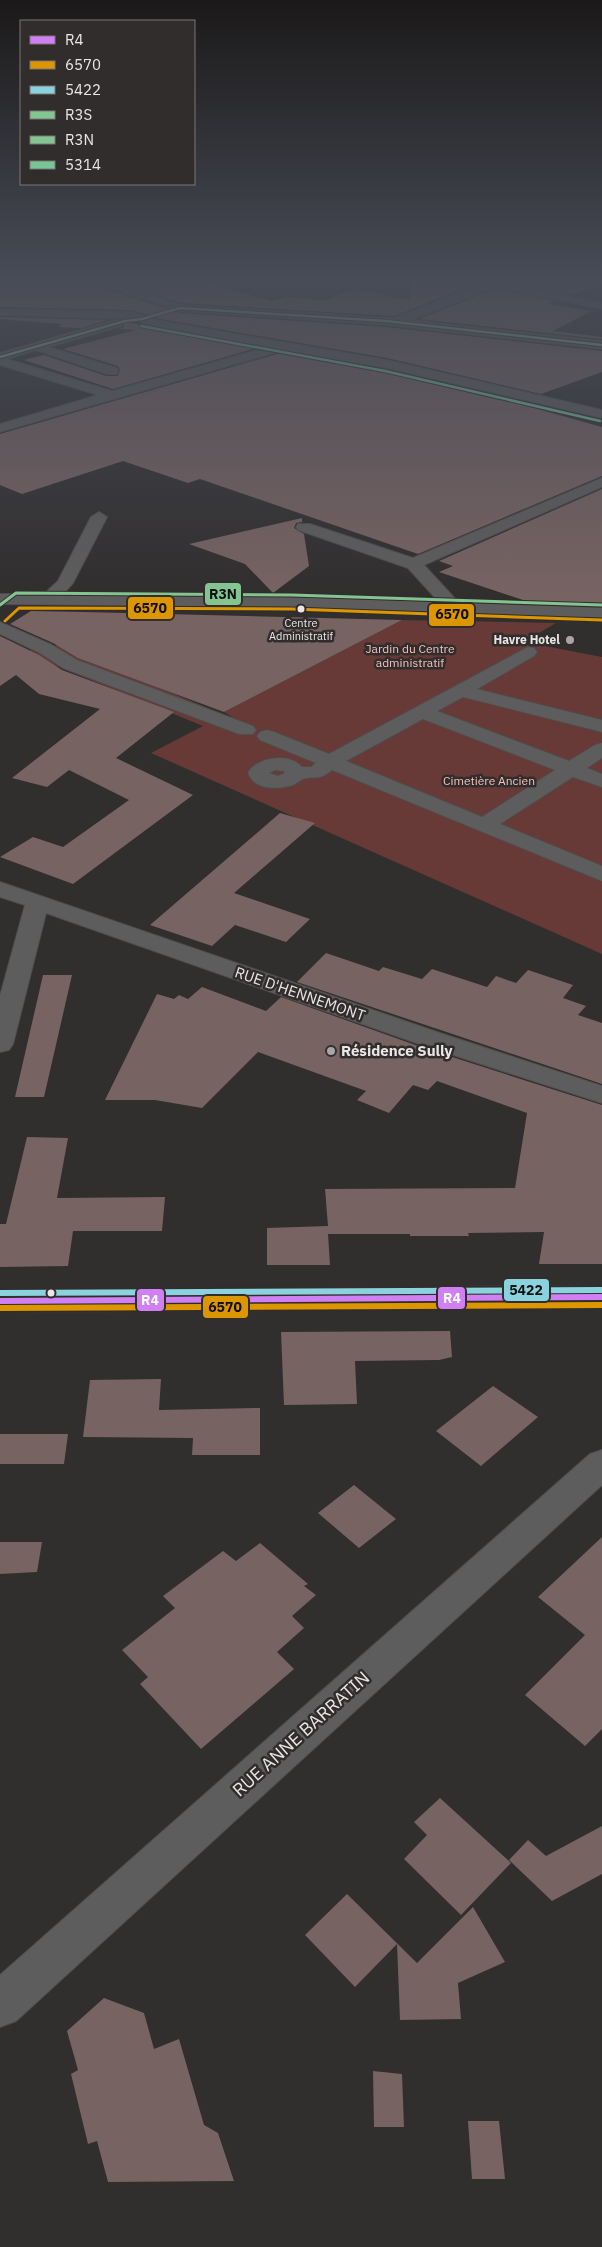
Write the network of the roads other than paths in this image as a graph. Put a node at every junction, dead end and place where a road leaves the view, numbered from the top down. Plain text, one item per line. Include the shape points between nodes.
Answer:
1 (76, 384) edge
2 (150, 384) edge
3 (472, 384) edge
4 (110, 395) junction
5 (602, 414) edge
6 (0, 428) edge
7 (602, 482) edge
8 (99, 517) dead end
9 (304, 527) dead end
10 (414, 564) junction
11 (8, 600) edge
12 (48, 600) junction
13 (455, 609) junction
14 (602, 613) edge
15 (0, 616) edge
16 (0, 627) edge
17 (528, 652) dead end
18 (460, 691) junction
19 (421, 712) junction
20 (602, 726) edge
21 (602, 749) edge
22 (330, 762) junction
23 (571, 769) junction
24 (296, 773) dead end
25 (602, 781) edge
26 (484, 825) junction
27 (602, 874) edge
28 (0, 889) edge
29 (36, 902) junction
30 (0, 1044) edge
31 (602, 1095) edge
32 (602, 1297) edge
33 (0, 1301) edge
34 (602, 1464) edge
35 (0, 2004) edge

1 - 4 street
2 - 4 street
3 - 5 street
4 - 6 street
7 - 10 street
8 - 12 street via 65,582
9 - 10 street
10 - 13 street
11 - 12 street
11 - 15 street
12 - 13 street via 292,602
13 - 14 street
16 - 22 street via 70,664 246,730 248,736 267,736
17 - 18 street
18 - 19 street
18 - 20 street
19 - 22 street
19 - 23 street
21 - 23 street
22 - 24 street via 316,773
22 - 26 street
23 - 25 street
23 - 26 street
26 - 27 street
28 - 29 street, RUE D'HENNEMONT
29 - 30 street
29 - 31 street, RUE D'HENNEMONT
32 - 33 street
34 - 35 street, RUE ANNE BARRATIN

